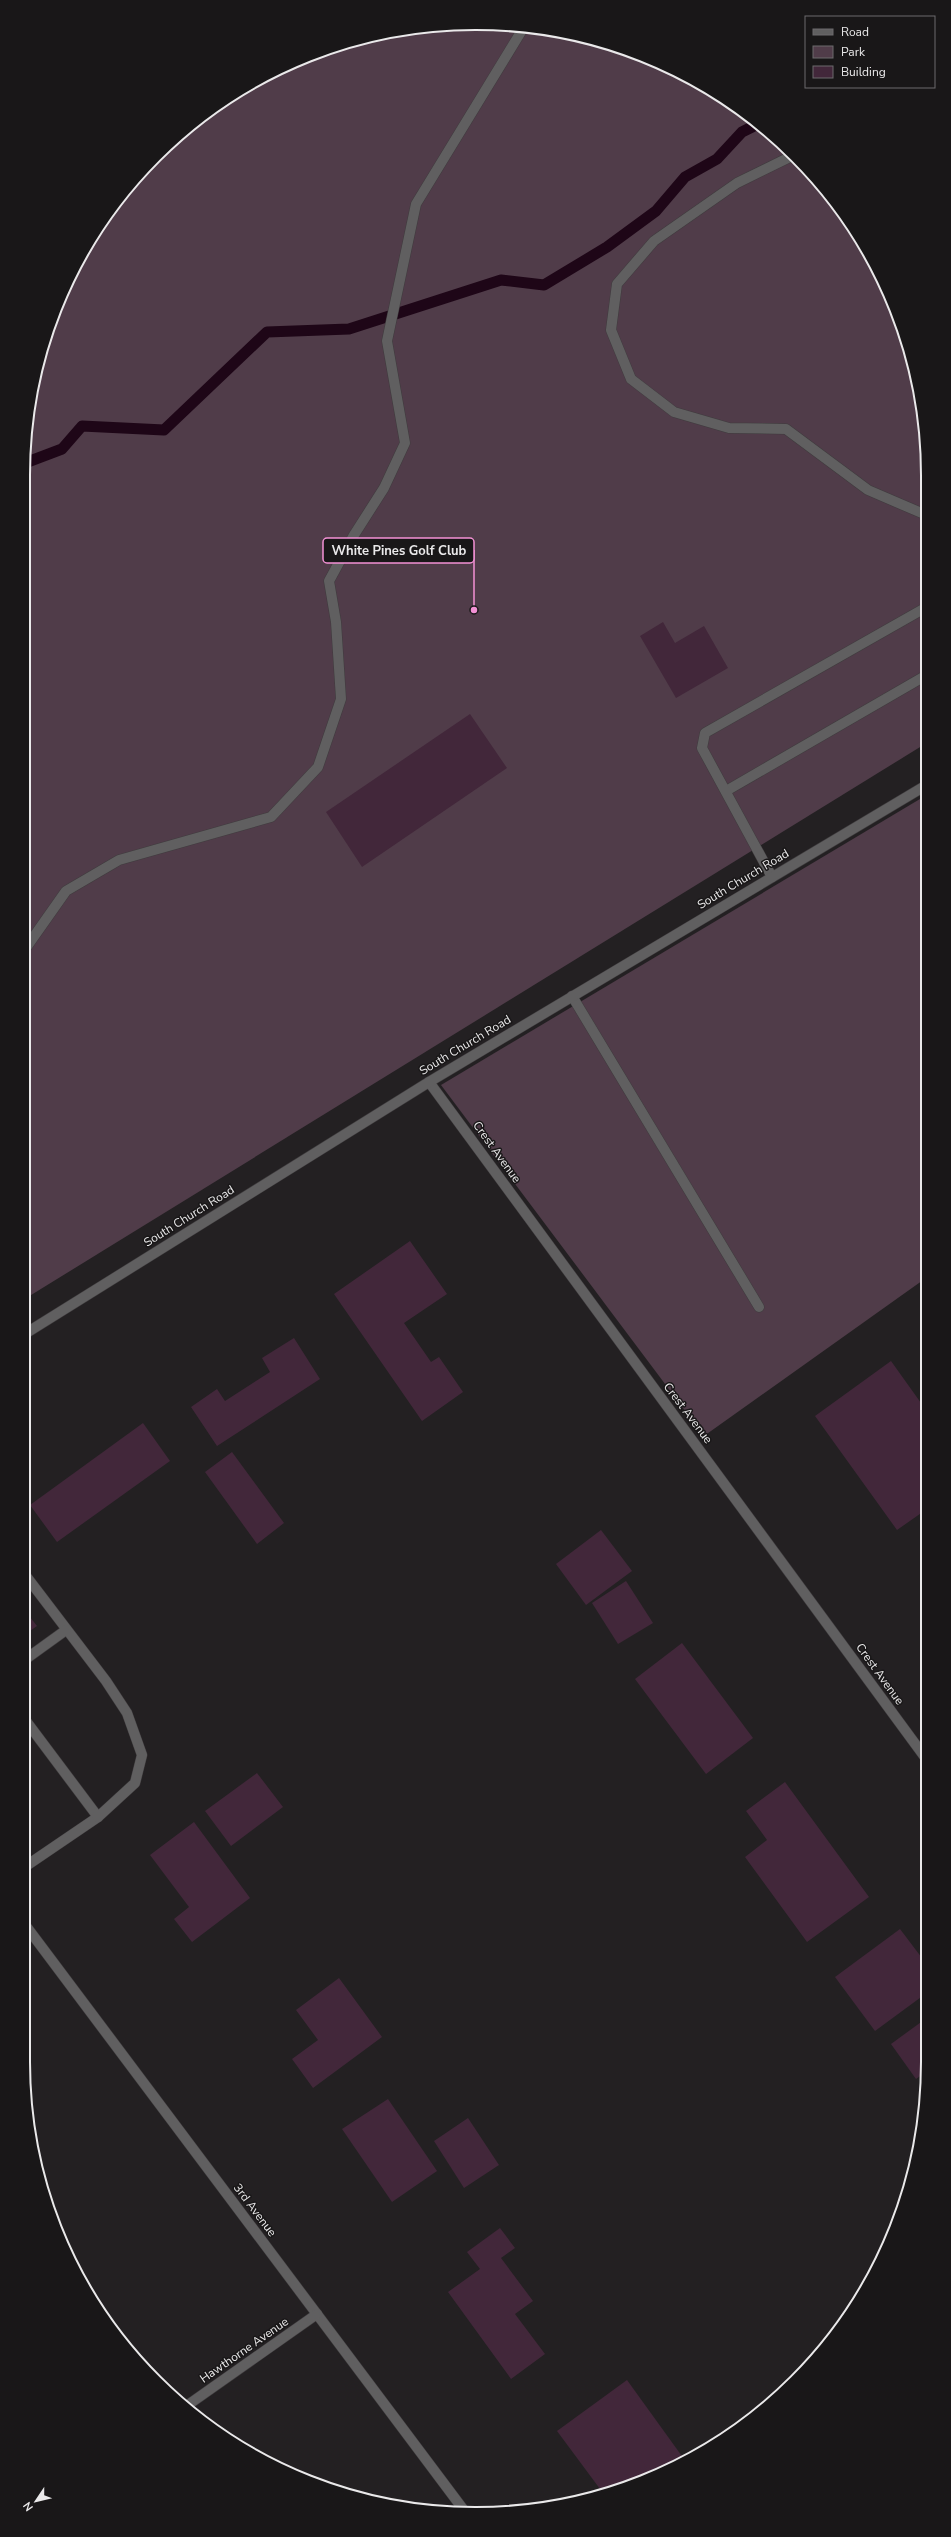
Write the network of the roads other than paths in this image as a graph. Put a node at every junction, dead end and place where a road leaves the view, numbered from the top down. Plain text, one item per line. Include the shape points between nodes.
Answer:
1 (521, 33) edge
2 (788, 158) edge
3 (921, 513) edge
4 (921, 610) edge
5 (921, 678) edge
6 (921, 788) edge
7 (726, 791) junction
8 (772, 877) junction
9 (30, 942) edge
10 (572, 996) junction
11 (429, 1082) junction
12 (759, 1307) dead end
13 (30, 1331) edge
14 (30, 1581) edge
15 (66, 1630) junction
16 (30, 1656) edge
17 (30, 1727) edge
18 (921, 1752) edge
19 (98, 1817) junction
20 (30, 1863) edge
21 (30, 1931) edge
22 (317, 2314) junction
23 (190, 2403) edge
24 (461, 2507) edge

1 - 9 street via 416,204 387,341 405,443 384,488 329,580 336,622 341,699 318,767 271,817 119,860 66,892
2 - 3 street via 737,183 654,241 617,284 611,330 631,379 674,412 729,428 786,429 868,490
4 - 7 street via 704,733 702,748
5 - 7 street
6 - 8 street, South Church Road
7 - 8 street
8 - 10 street, South Church Road
10 - 11 street, South Church Road
10 - 12 street
11 - 13 street, South Church Road
11 - 18 street, Crest Avenue
14 - 15 street
15 - 16 street
15 - 19 street via 106,1681 127,1713 142,1755 135,1783
17 - 19 street
19 - 20 street
21 - 22 street, 3rd Avenue
22 - 23 street, Hawthorne Avenue
22 - 24 street, 3rd Avenue

